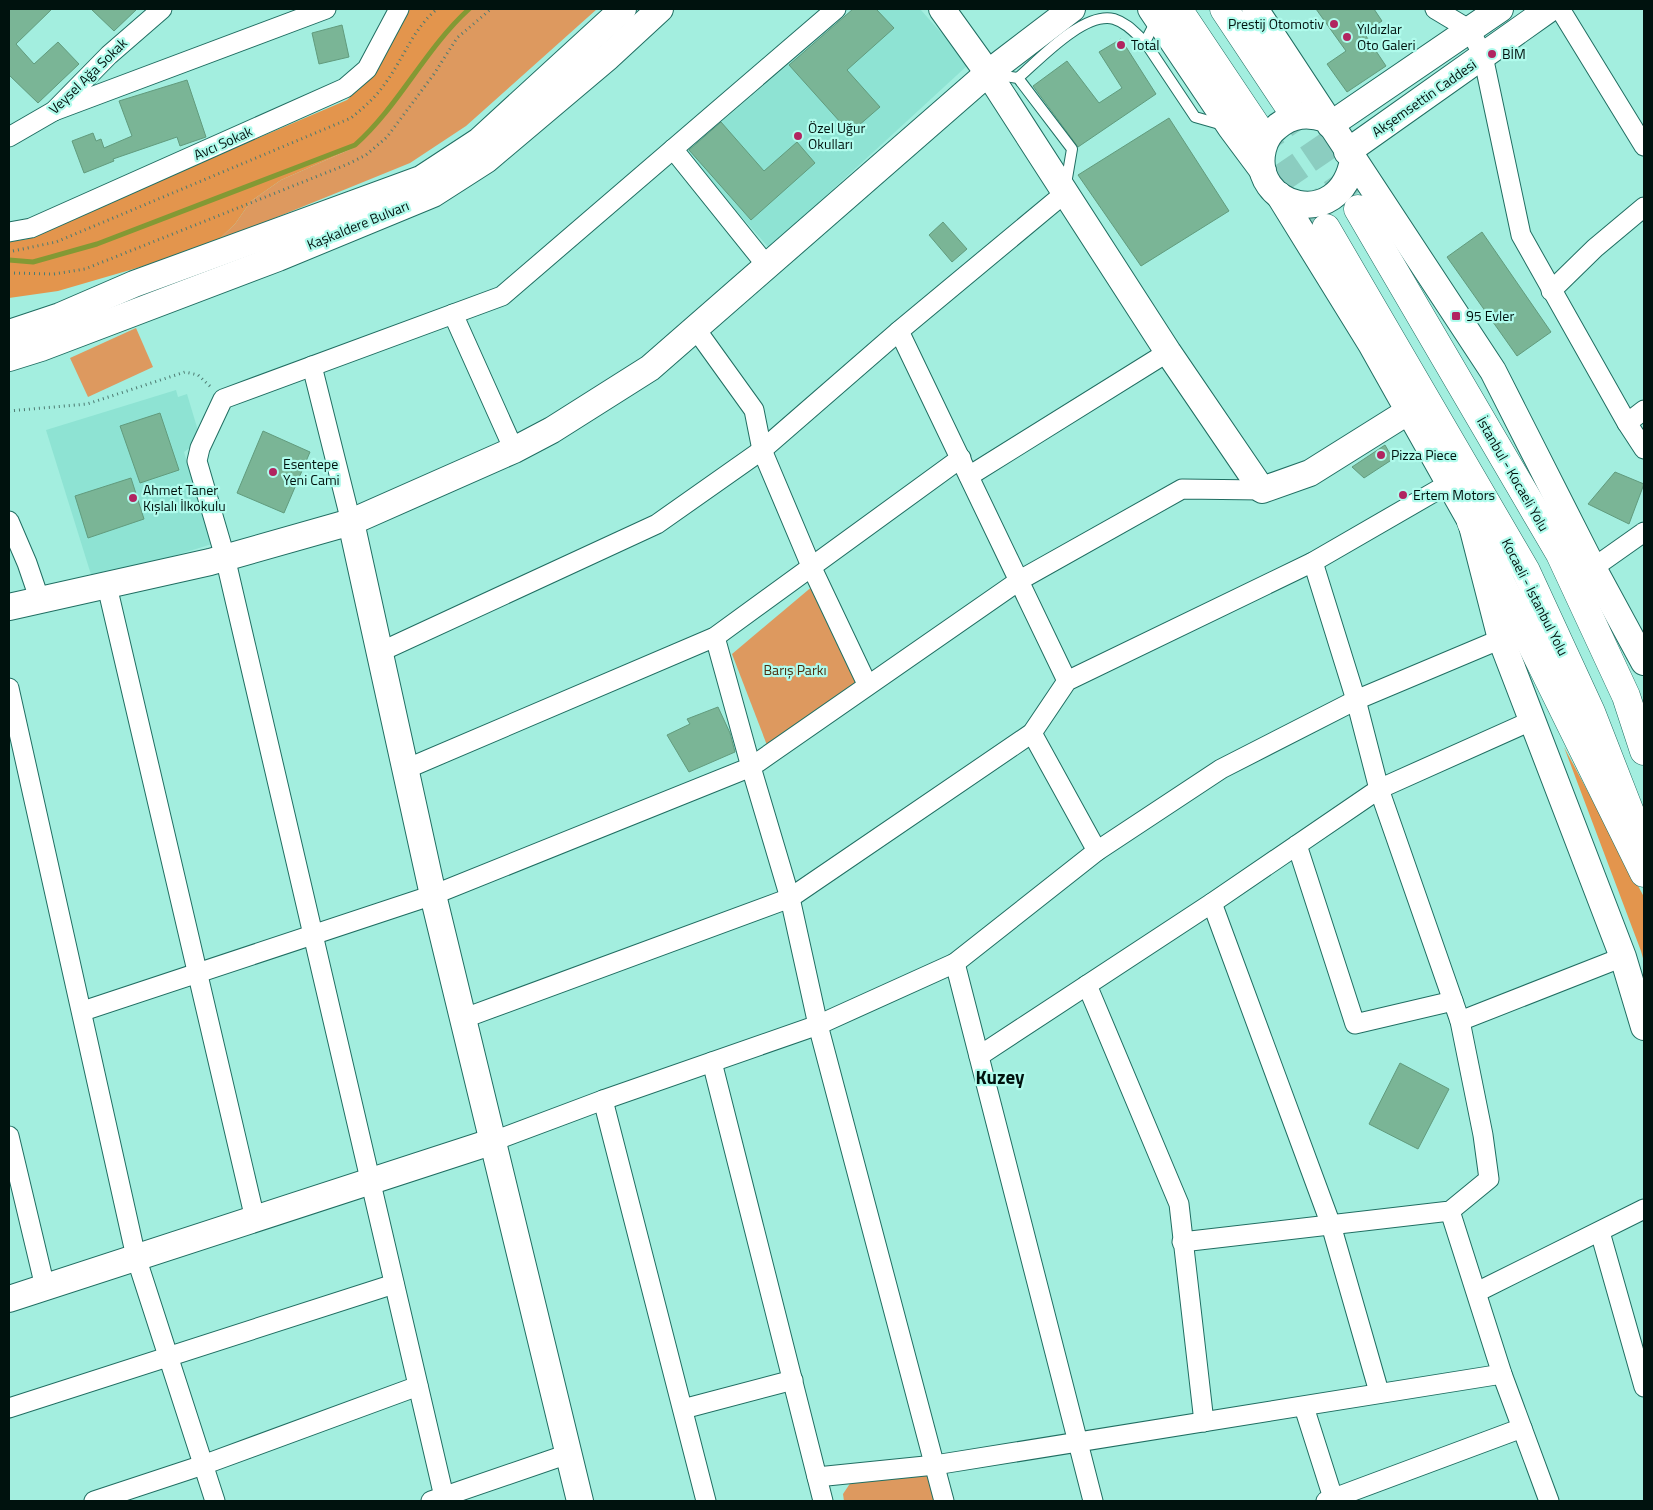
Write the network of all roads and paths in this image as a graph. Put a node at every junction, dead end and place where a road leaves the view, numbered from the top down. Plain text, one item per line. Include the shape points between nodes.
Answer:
1 (162, 9) edge
2 (326, 9) edge
3 (399, 9) edge
4 (491, 9) edge
5 (623, 9) edge
6 (660, 9) edge
7 (836, 9) edge
8 (942, 9) edge
9 (1072, 9) edge
10 (1224, 9) edge
11 (1255, 9) edge
12 (1435, 9) edge
13 (1500, 9) edge
14 (1549, 9) edge
15 (1560, 9) edge
16 (1162, 12) edge
17 (1470, 30) junction
18 (1145, 42) junction
19 (1483, 56) junction
20 (988, 74) junction
21 (1018, 78) junction
22 (1303, 82) junction
23 (1367, 101) junction
24 (1288, 105) tunnel mouth
25 (54, 111) junction
26 (1328, 122) junction
27 (1385, 125) junction
28 (1244, 127) junction
29 (9, 137) edge
30 (1644, 146) edge
31 (673, 149) junction
32 (1350, 156) junction
33 (1263, 171) junction
34 (1064, 193) junction
35 (1279, 195) junction
36 (1367, 202) junction
37 (1644, 207) edge
38 (1326, 228) tunnel mouth
39 (9, 232) edge
40 (768, 266) junction
41 (9, 273) edge
42 (1551, 291) junction
43 (453, 314) junction
44 (695, 328) junction
45 (898, 331) junction
46 (9, 333) edge
47 (1168, 352) junction
48 (9, 358) edge
49 (312, 366) junction
50 (223, 399) junction
51 (1644, 410) edge
52 (9, 411) edge
53 (1409, 411) junction
54 (1627, 422) junction
55 (1644, 449) edge
56 (514, 450) junction
57 (762, 450) junction
58 (961, 458) junction
59 (969, 476) junction
60 (1448, 484) junction
61 (1262, 490) junction
62 (9, 521) edge
63 (351, 522) junction
64 (1471, 522) junction
65 (1644, 532) edge
66 (225, 557) junction
67 (1313, 562) junction
68 (811, 566) junction
69 (1593, 568) junction
70 (1020, 580) junction
71 (107, 586) junction
72 (39, 598) junction
73 (9, 607) edge
74 (716, 637) junction
75 (1501, 639) junction
76 (380, 652) junction
77 (1644, 662) edge
78 (1067, 681) junction
79 (868, 684) junction
80 (9, 688) edge
81 (1356, 700) junction
82 (1533, 720) junction
83 (1032, 733) junction
84 (1644, 751) edge
85 (751, 767) junction
86 (406, 768) junction
87 (1379, 788) junction
88 (1297, 845) junction
89 (1644, 848) edge
90 (1097, 851) junction
91 (1644, 873) edge
92 (433, 895) junction
93 (790, 898) junction
94 (1212, 904) junction
95 (315, 936) junction
96 (1623, 957) junction
97 (955, 963) junction
98 (198, 974) junction
99 (1087, 985) junction
100 (1453, 1001) junction
101 (83, 1011) junction
102 (462, 1019) junction
103 (1460, 1021) junction
104 (818, 1025) junction
105 (1644, 1027) edge
106 (979, 1056) junction
107 (712, 1062) junction
108 (603, 1100) junction
109 (9, 1136) edge
110 (492, 1142) junction
111 (12, 1164) edge
112 (370, 1181) junction
113 (1644, 1209) edge
114 (1450, 1211) junction
115 (255, 1219) junction
116 (1331, 1225) junction
117 (1600, 1232) junction
118 (1182, 1242) junction
119 (136, 1257) junction
120 (394, 1284) junction
121 (46, 1287) junction
122 (1477, 1292) junction
123 (9, 1299) edge
124 (168, 1355) junction
125 (1502, 1374) junction
126 (793, 1380) junction
127 (418, 1386) junction
128 (1644, 1388) edge
129 (1379, 1392) junction
130 (1304, 1407) junction
131 (9, 1408) edge
132 (683, 1409) junction
133 (1204, 1422) junction
134 (1522, 1428) junction
135 (1078, 1442) junction
136 (568, 1454) junction
137 (203, 1465) junction
138 (935, 1465) junction
139 (817, 1477) junction
140 (440, 1500) edge
141 (1331, 1500) edge
142 (94, 1501) edge
143 (215, 1501) edge
144 (580, 1501) edge
145 (706, 1501) edge
146 (823, 1501) edge
147 (944, 1501) edge
148 (1092, 1501) edge
149 (1549, 1501) edge

1 - 25 street, Veysel Ağa Sokak via 109,55
2 - 25 street
3 - 39 street, Avcı Sokak via 367,69 345,88 31,228
4 - 41 path via 457,38 387,137 366,155 85,269 54,274
5 - 46 main road, Kaşkaldere Bulvarı via 479,140 420,179
6 - 48 main road, Kaşkaldere Bulvarı via 486,160 433,194 278,258
7 - 31 street
8 - 20 main road
9 - 20 main road
10 - 24 highway
11 - 22 main road
12 - 17 street
13 - 17 main road
14 - 19 main road, Akşemsettin Caddesi
15 - 30 street
16 - 18 lane
16 - 28 highway
17 - 19 street
17 - 23 main road
18 - 21 lane via 1129,26 1113,19 1088,21
18 - 28 lane via 1195,117
19 - 27 main road, Akşemsettin Caddesi
19 - 42 street via 1521,235
20 - 21 lane
20 - 34 main road
20 - 40 main road
21 - 34 lane via 1072,149
22 - 23 main road via 1327,96 1351,102
22 - 26 main road
23 - 26 main road
25 - 29 street, Veysel Ağa Sokak
26 - 32 main road
26 - 33 main road via 1312,115 1284,120 1273,130 1263,149
27 - 32 main road, Akşemsettin Caddesi
27 - 36 main road via 1375,152
28 - 33 main road
31 - 40 street
31 - 43 street via 502,296
32 - 35 main road via 1350,174 1343,187 1326,200 1305,205
32 - 36 main road
33 - 35 main road
34 - 45 street
34 - 47 main road
35 - 53 main road
36 - 69 main road via 1493,371
36 - 84 highway, İstanbul - Kocaeli Yolu via 1560,554 1626,696
37 - 42 street
38 - 89 highway, Kocaeli - İstanbul Yolu via 1526,571 1591,712
40 - 44 main road
42 - 54 street
43 - 49 street
43 - 56 street
44 - 56 main road via 650,368
44 - 57 street via 754,410
45 - 57 street
45 - 58 street
47 - 59 street
47 - 61 main road
49 - 50 street
49 - 63 street
50 - 52 path via 198,375 186,372 88,404
50 - 66 street via 197,461
51 - 54 street
53 - 60 main road
53 - 61 main road via 1310,473
54 - 55 street
56 - 63 main road
57 - 68 street
57 - 76 street via 657,524
58 - 59 street
58 - 68 street
59 - 70 street
60 - 64 main road
60 - 67 street
61 - 70 street via 1182,489
62 - 72 street
63 - 66 main road
63 - 76 main road
64 - 75 main road
64 - 91 highway
65 - 69 street
66 - 71 main road
66 - 95 street
67 - 78 street
67 - 81 street
68 - 74 street
68 - 79 street
69 - 77 main road
70 - 78 street
70 - 79 street
71 - 72 main road
71 - 98 street
72 - 73 main road
74 - 85 street
74 - 86 street
75 - 81 street
75 - 82 main road
76 - 86 main road
78 - 83 street
79 - 85 street
80 - 101 street
81 - 87 street
81 - 90 street via 1221,769
82 - 87 street
82 - 96 main road
83 - 90 street
83 - 93 street
85 - 92 street
85 - 93 street
86 - 92 main road
87 - 88 street
87 - 100 street
88 - 94 street
88 - 100 street via 1356,1024
90 - 97 street
92 - 95 street
92 - 102 main road
93 - 102 street
93 - 104 street
94 - 99 street
94 - 116 street
95 - 98 street
95 - 112 street
96 - 103 street
96 - 105 main road
97 - 104 street
97 - 106 street
98 - 101 street
98 - 115 street
99 - 106 street
99 - 118 street via 1179,1204
100 - 103 street
101 - 119 street
102 - 110 main road
103 - 114 street via 1489,1179
104 - 107 street
104 - 138 street
106 - 135 street
107 - 108 street
107 - 126 street
108 - 110 street
108 - 132 street
109 - 111 street
110 - 112 main road
110 - 136 main road
111 - 121 street
112 - 115 main road
112 - 120 street
113 - 117 street
114 - 116 street
114 - 122 street
115 - 119 main road
116 - 118 street
116 - 129 street
117 - 122 street
117 - 128 street
118 - 133 street
119 - 121 main road
119 - 124 street
120 - 124 street
120 - 127 street
121 - 123 main road
122 - 125 street
124 - 131 street
124 - 137 street
125 - 129 street
125 - 134 street
126 - 132 street
126 - 139 street
127 - 137 street
127 - 140 street
129 - 130 street
130 - 133 street
130 - 141 street
132 - 145 street
133 - 135 street
134 - 141 street
134 - 149 street
135 - 138 street
135 - 148 street
136 - 140 street
136 - 144 main road
137 - 142 street
137 - 143 street
138 - 139 street
138 - 147 street
139 - 146 street

